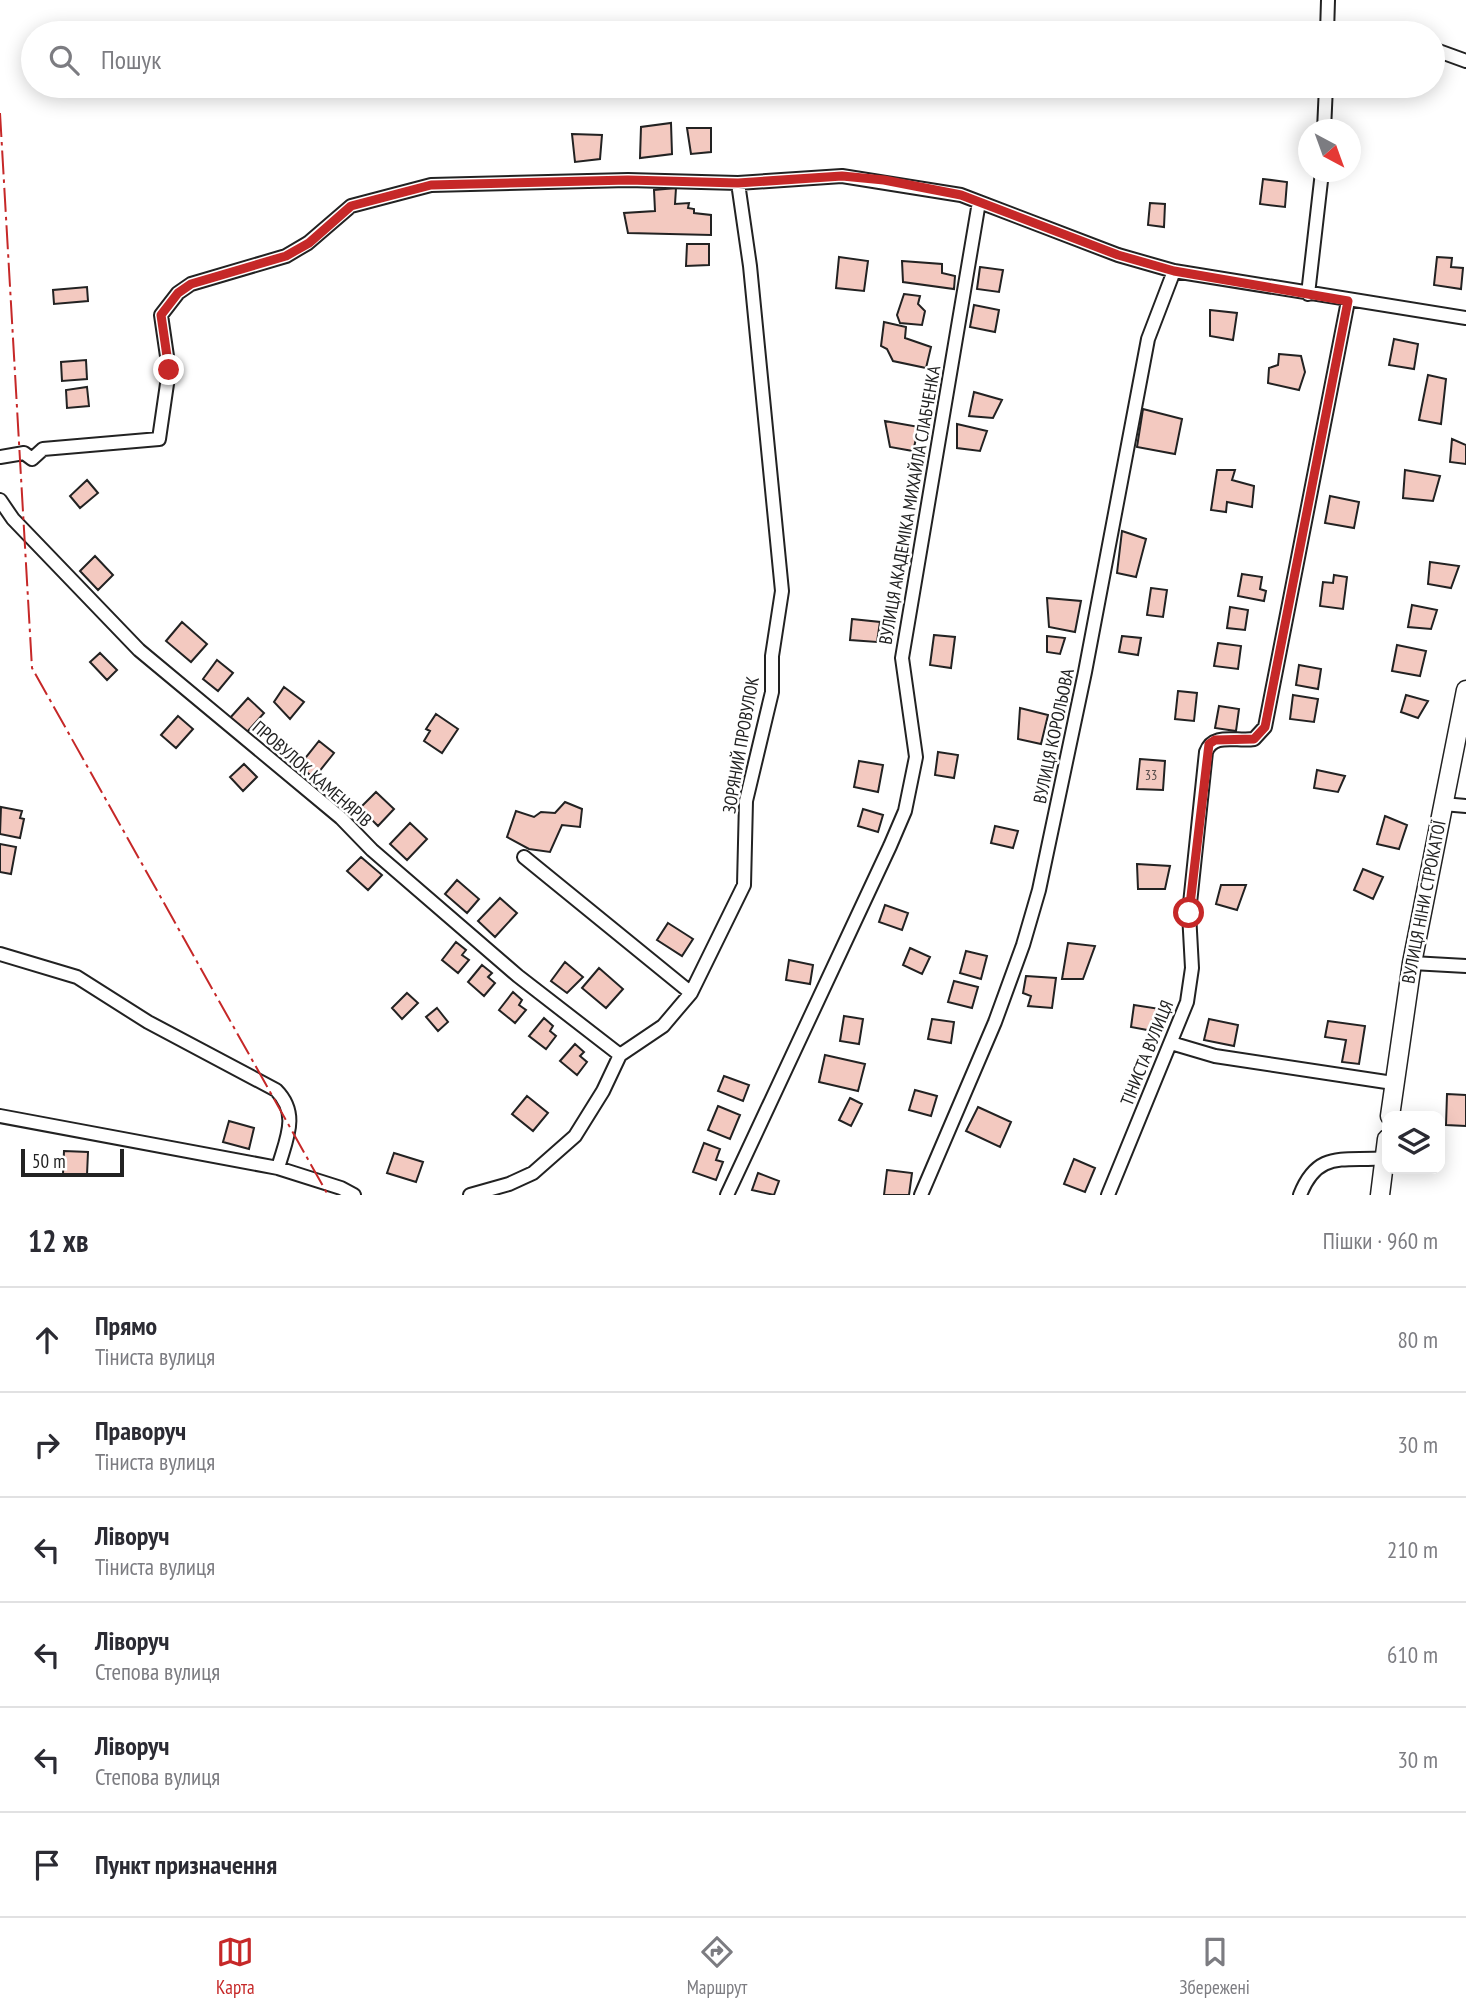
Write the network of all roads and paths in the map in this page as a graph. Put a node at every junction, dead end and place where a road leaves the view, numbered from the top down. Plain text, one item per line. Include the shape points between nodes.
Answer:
1 (1328, 0) edge
2 (1327, 21) edge
3 (1445, 53) edge
4 (1466, 61) edge
5 (1325, 98) edge
6 (1324, 119) edge
7 (1321, 182) edge
8 (738, 183) junction
9 (979, 201) junction
10 (1174, 271) junction
11 (1308, 294) junction
12 (1348, 301) junction
13 (1466, 318) edge
14 (0, 457) edge
15 (0, 500) edge
16 (1466, 690) edge
17 (1443, 804) junction
18 (1466, 806) edge
19 (524, 857) dead end
20 (0, 954) edge
21 (1412, 963) junction
22 (1466, 966) edge
23 (691, 993) junction
24 (1171, 1044) junction
25 (620, 1055) junction
26 (1393, 1083) junction
27 (1390, 1111) edge
28 (0, 1116) edge
29 (1382, 1158) edge
30 (278, 1168) junction
31 (1383, 1174) edge
32 (354, 1195) edge
33 (470, 1195) edge
34 (727, 1195) edge
35 (921, 1195) edge
36 (1108, 1195) edge
37 (1300, 1195) edge
38 (1380, 1195) edge

1 - 2 street
3 - 4 street
5 - 6 street
7 - 11 street
8 - 9 street via 842,176
8 - 14 street via 628,180 431,185 351,206 309,243 286,256 191,284 168,304 161,315 169,370 159,439 43,449 32,458 24,453
8 - 23 street, ЗОРЯНИЙ ПРОВУЛОК via 782,592 772,656 772,692 746,801 744,885
9 - 10 street via 1118,255
9 - 34 street, ВУЛИЦЯ АКАДЕМІКА МИХАЙЛА СЛАБЧЕНКА via 902,658 916,757 912,783 890,846
10 - 11 street
10 - 35 street, ВУЛИЦЯ КОРОЛЬОВА via 1148,339 1039,890 995,1022
11 - 12 street
12 - 13 street
12 - 24 street, ТІНИСТА ВУЛИЦЯ via 1265,727 1254,739 1215,740 1206,752 1189,913 1192,968 1187,1002
15 - 25 street, ПРОВУЛОК КАМЕНЯРІВ via 139,650 341,818 518,975
16 - 17 street, ВУЛИЦЯ НІНИ СТРОКАТОЇ
17 - 18 street
17 - 21 street, ВУЛИЦЯ НІНИ СТРОКАТОЇ
19 - 23 street
20 - 30 street via 77,977 148,1022 276,1090 285,1098 292,1119
21 - 22 street
21 - 26 street, ВУЛИЦЯ НІНИ СТРОКАТОЇ
23 - 25 street, ЗОРЯНИЙ ПРОВУЛОК via 663,1026
24 - 26 street via 1215,1056
24 - 36 street, ТІНИСТА ВУЛИЦЯ
25 - 33 street via 603,1091 563,1149 533,1173
26 - 27 street, ВУЛИЦЯ НІНИ СТРОКАТОЇ
28 - 30 street
29 - 37 street via 1333,1159 1307,1177
30 - 32 street
31 - 38 street

